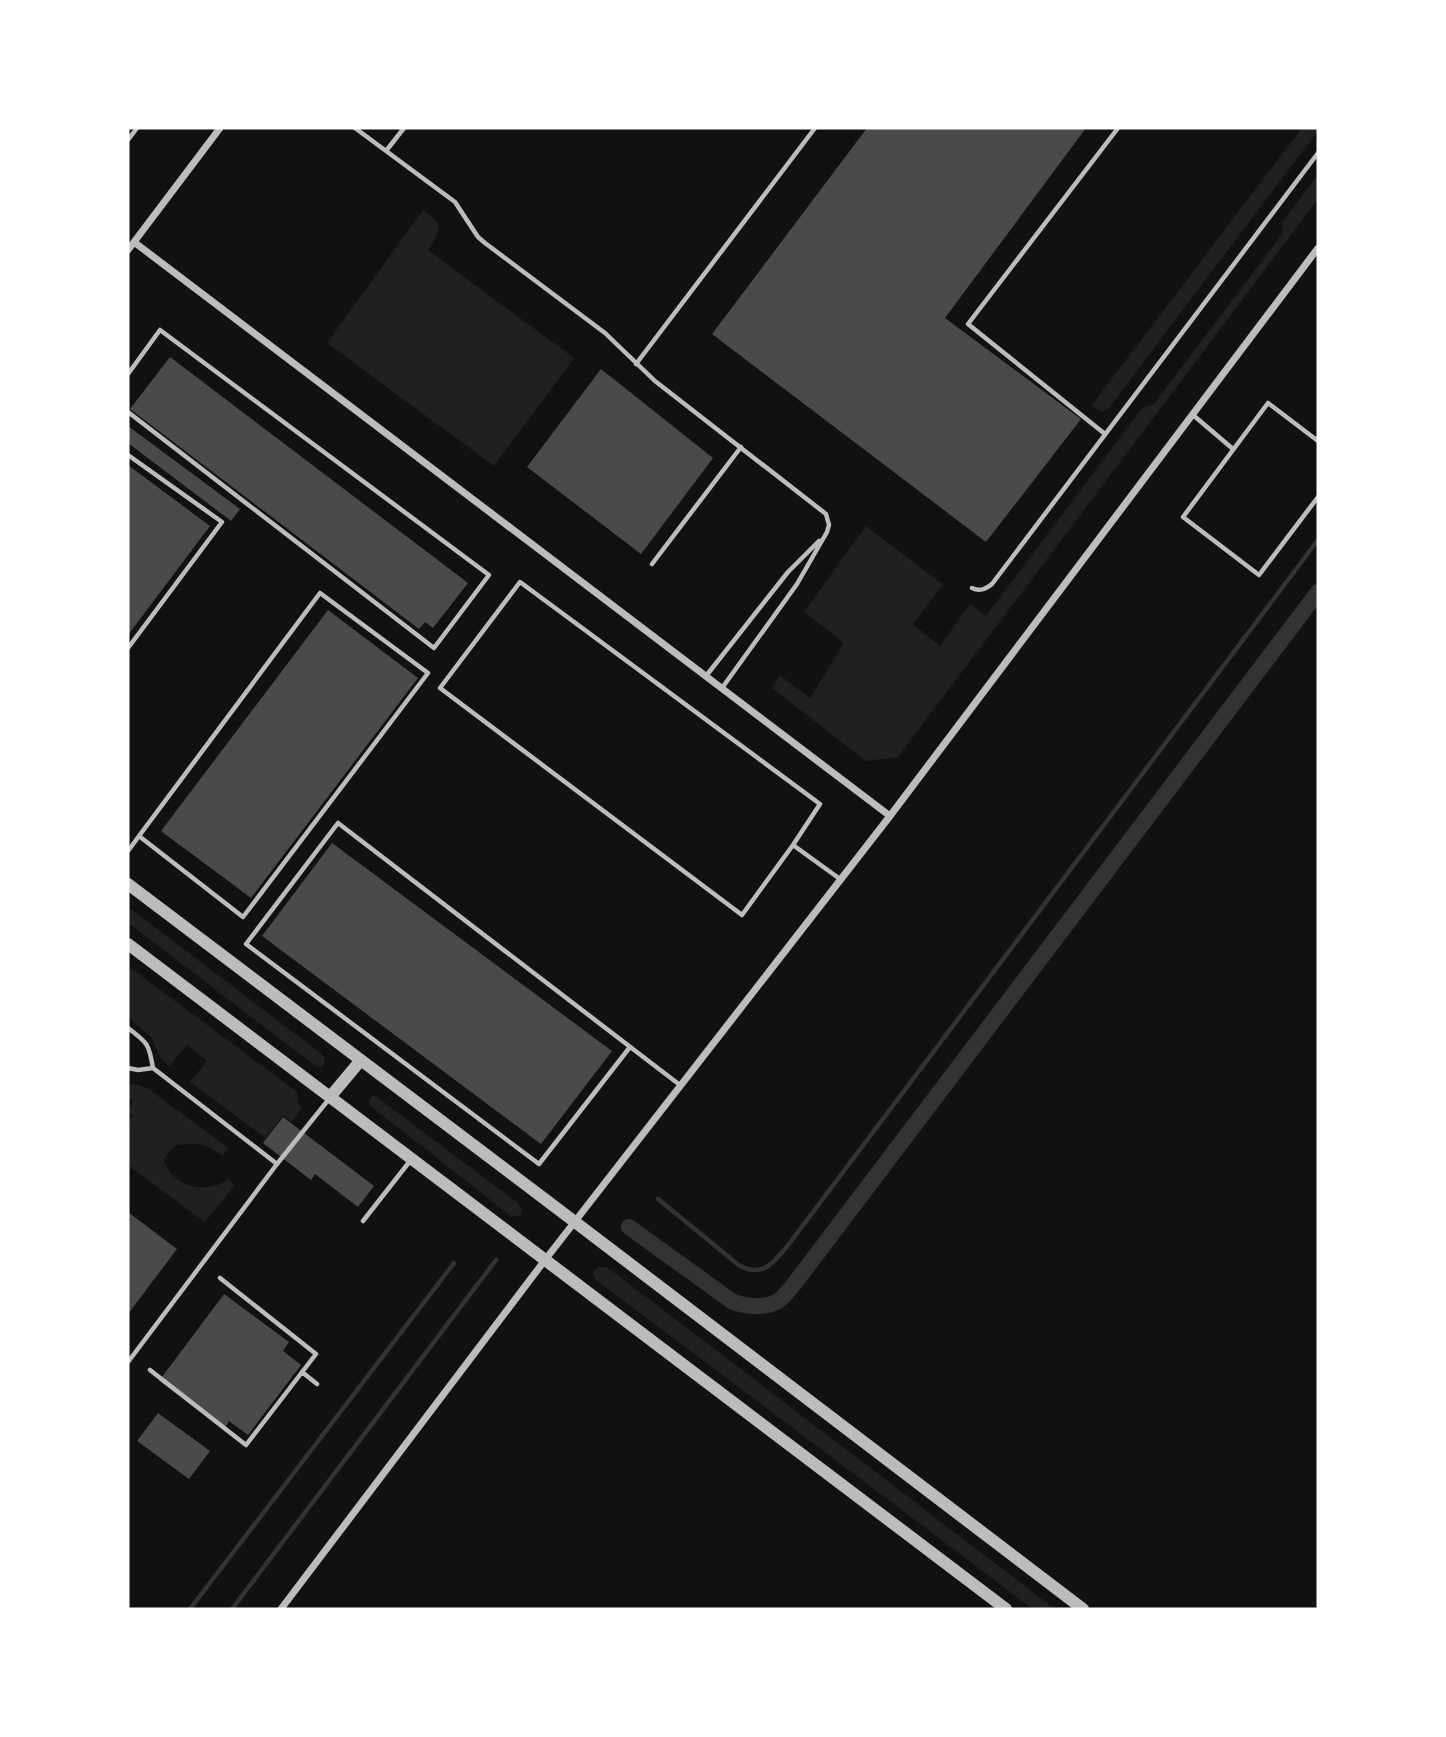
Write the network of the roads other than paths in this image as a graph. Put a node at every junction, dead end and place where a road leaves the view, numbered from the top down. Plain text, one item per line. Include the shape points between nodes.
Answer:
1 (137, 128) edge
2 (220, 128) edge
3 (355, 128) edge
4 (404, 128) edge
5 (815, 128) edge
6 (1118, 128) edge
7 (128, 141) edge
8 (386, 151) junction
9 (1318, 153) edge
10 (134, 242) junction
11 (1318, 248) edge
12 (128, 250) edge
13 (636, 364) junction
14 (128, 374) edge
15 (128, 412) edge
16 (1193, 415) junction
17 (1105, 434) junction
18 (1318, 441) edge
19 (741, 447) junction
20 (1233, 450) junction
21 (128, 455) edge
22 (1318, 497) edge
23 (824, 536) junction
24 (652, 564) dead end
25 (972, 589) dead end
26 (128, 648) edge
27 (706, 676) junction
28 (722, 688) junction
29 (890, 816) junction
30 (139, 836) junction
31 (793, 845) junction
32 (128, 851) edge
33 (840, 880) junction
34 (128, 884) edge
35 (128, 944) edge
36 (128, 1028) edge
37 (629, 1047) junction
38 (360, 1060) junction
39 (128, 1068) edge
40 (153, 1068) junction
41 (681, 1086) junction
42 (330, 1097) junction
43 (411, 1159) junction
44 (277, 1164) junction
45 (363, 1222) dead end
46 (575, 1222) junction
47 (545, 1260) junction
48 (220, 1278) dead end
49 (128, 1362) edge
50 (150, 1370) dead end
51 (302, 1372) junction
52 (317, 1384) dead end
53 (281, 1609) edge
54 (1006, 1609) edge
55 (1083, 1609) edge

1 - 7 lane
2 - 10 street
3 - 8 lane
4 - 8 lane
5 - 13 lane
6 - 17 lane via 968,324
8 - 13 lane via 454,202 485,243 605,332
9 - 17 lane
10 - 12 street
10 - 27 street
11 - 16 street
13 - 19 lane
14 - 15 lane via 160,330 489,575 434,648
16 - 20 lane
16 - 29 street
17 - 25 lane via 992,584 987,589
18 - 20 lane via 1268,402
19 - 23 lane via 826,514 829,525
19 - 24 lane
20 - 22 lane via 1183,517 1259,575
21 - 26 lane via 222,522
23 - 27 lane via 788,572
23 - 28 lane via 797,584
27 - 28 street
28 - 29 street
29 - 33 street
30 - 30 lane via 320,593 428,673 243,917
30 - 32 lane
31 - 31 lane via 742,915 440,688 520,582 820,804
31 - 33 lane
33 - 41 street
34 - 38 street
35 - 42 street
36 - 40 lane via 149,1047
37 - 37 lane via 338,823 246,944 539,1164
37 - 41 lane
38 - 42 street
38 - 46 street
39 - 40 lane
40 - 44 lane
41 - 46 street
42 - 43 street
42 - 44 lane
43 - 45 lane
43 - 47 street
44 - 49 lane
46 - 47 street
46 - 55 street
47 - 53 street
47 - 54 street
48 - 51 lane via 316,1354
50 - 51 lane via 246,1445
51 - 52 lane

